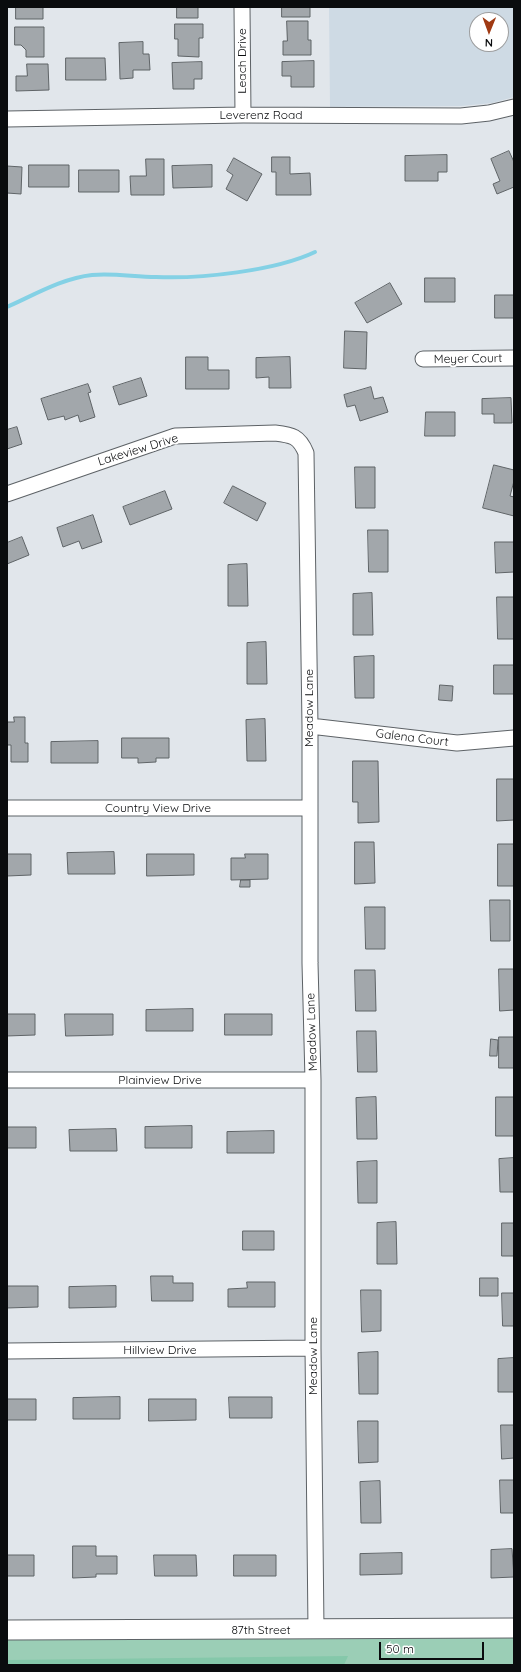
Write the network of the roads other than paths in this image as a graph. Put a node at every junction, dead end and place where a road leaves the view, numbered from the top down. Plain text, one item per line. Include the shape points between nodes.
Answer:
1 (242, 7) edge
2 (514, 107) edge
3 (242, 115) junction
4 (7, 119) edge
5 (514, 358) edge
6 (423, 359) dead end
7 (297, 438) joint
8 (7, 494) edge
9 (310, 726) junction
10 (514, 738) edge
11 (7, 808) edge
12 (309, 808) junction
13 (7, 1080) edge
14 (313, 1080) junction
15 (313, 1348) junction
16 (7, 1351) edge
17 (514, 1628) edge
18 (7, 1630) edge
19 (316, 1630) junction

1 - 3 street, Leach Drive
2 - 3 street, Leverenz Road via 461,116
3 - 4 street, Leverenz Road
5 - 6 street, Meyer Court
7 - 8 street, Lakeview Drive via 275,433 175,436
7 - 9 street, Meadow Lane via 306,453 307,467
9 - 10 street, Galena Court via 457,744
9 - 12 street, Meadow Lane
11 - 12 street, Country View Drive
12 - 14 street, Meadow Lane
13 - 14 street, Plainview Drive
14 - 15 street, Meadow Lane
15 - 16 street, Hillview Drive
15 - 19 street, Meadow Lane
17 - 19 street, 87th Street
18 - 19 street, 87th Street

